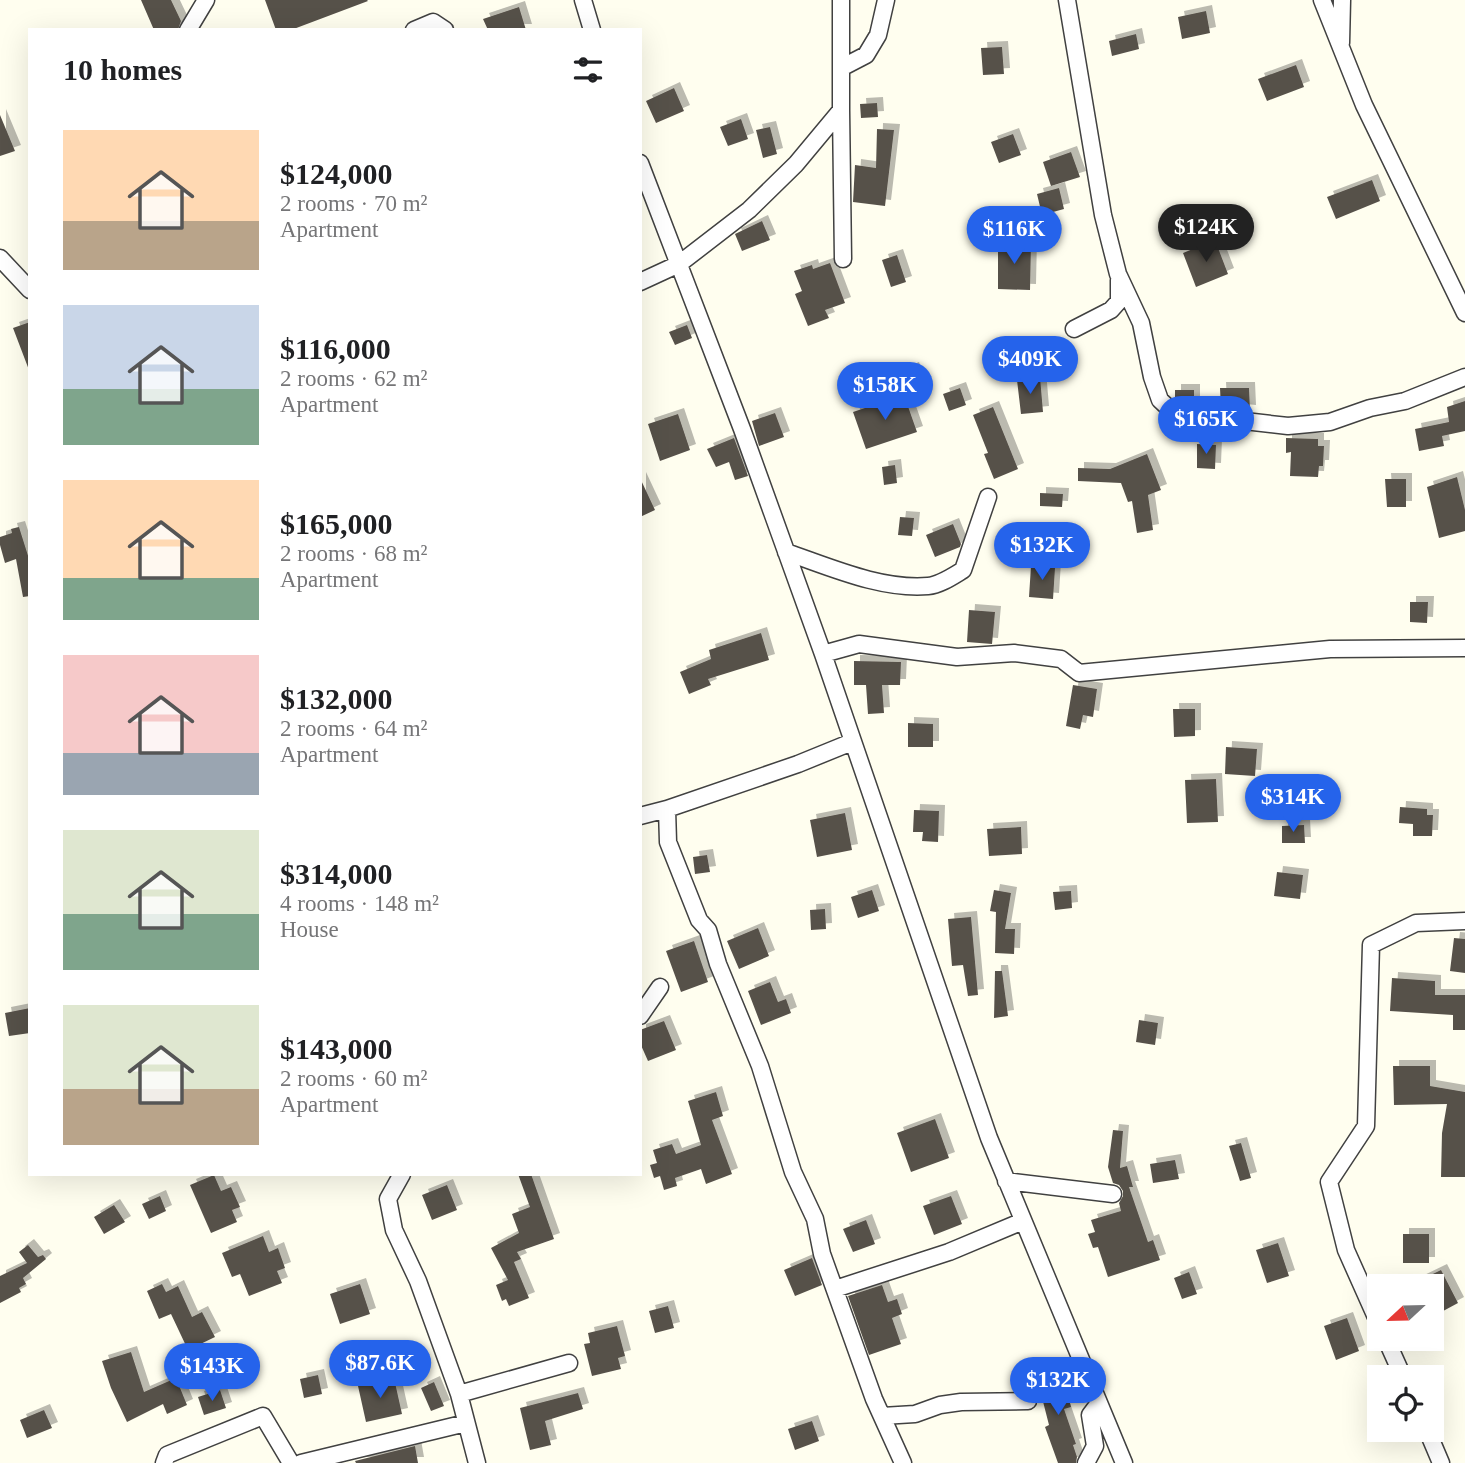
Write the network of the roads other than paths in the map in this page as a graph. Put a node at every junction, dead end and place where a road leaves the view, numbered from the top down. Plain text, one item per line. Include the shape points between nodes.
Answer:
1 (206, 0) edge
2 (583, 0) edge
3 (841, 0) edge
4 (887, 0) edge
5 (1067, 0) edge
6 (1322, 0) edge
7 (1342, 0) edge
8 (189, 28) edge
9 (419, 28) edge
10 (442, 28) edge
11 (591, 28) edge
12 (1341, 53) junction
13 (841, 68) junction
14 (841, 110) junction
15 (642, 168) edge
16 (0, 258) edge
17 (843, 259) dead end
18 (679, 264) junction
19 (1118, 274) junction
20 (642, 281) edge
21 (28, 288) edge
22 (1465, 313) edge
23 (1074, 329) dead end
24 (1465, 377) edge
25 (988, 497) dead end
26 (786, 552) junction
27 (1465, 648) edge
28 (823, 654) junction
29 (852, 742) junction
30 (667, 809) junction
31 (642, 816) edge
32 (1465, 921) edge
33 (660, 987) dead end
34 (642, 1013) edge
35 (400, 1176) edge
36 (1006, 1181) junction
37 (1113, 1194) dead end
38 (1023, 1221) junction
39 (835, 1289) junction
40 (1367, 1297) edge
41 (569, 1363) dead end
42 (459, 1394) junction
43 (1028, 1401) dead end
44 (1099, 1404) junction
45 (882, 1416) junction
46 (466, 1423) junction
47 (1432, 1442) edge
48 (164, 1463) edge
49 (291, 1463) edge
50 (301, 1463) edge
51 (477, 1463) edge
52 (903, 1463) edge
53 (1086, 1463) edge
54 (1124, 1463) edge
55 (1441, 1463) edge

1 - 8 street
2 - 11 street
3 - 13 street
4 - 13 street via 878,35 866,55
5 - 19 street via 1103,215
6 - 12 street
7 - 12 street
9 - 10 street via 433,22
12 - 22 street
13 - 14 street
14 - 17 street
14 - 18 street via 749,211
15 - 18 street
16 - 21 street
18 - 20 street
18 - 26 street
19 - 23 street via 1119,301
19 - 24 street via 1141,323 1160,401 1174,413 1288,426 1330,422 1405,401
25 - 26 street via 962,570 931,586 884,582
26 - 28 street
27 - 28 street via 1330,649 1079,673 1061,659 1014,653 957,657 859,645
28 - 29 street
29 - 30 street
29 - 36 street
30 - 31 street
30 - 39 street via 668,842 761,1066
32 - 40 street via 1416,923 1371,945 1366,1126 1329,1182 1346,1250
33 - 34 street
35 - 42 street via 388,1199 394,1230
36 - 37 street
36 - 38 street
38 - 39 street via 949,1252
38 - 44 street
39 - 45 street
41 - 42 street
42 - 46 street
43 - 45 street via 961,1402 915,1414
44 - 53 street via 1090,1415 1095,1446
44 - 54 street
45 - 52 street
46 - 50 street
46 - 51 street
47 - 55 street
48 - 49 street via 167,1455 263,1416

